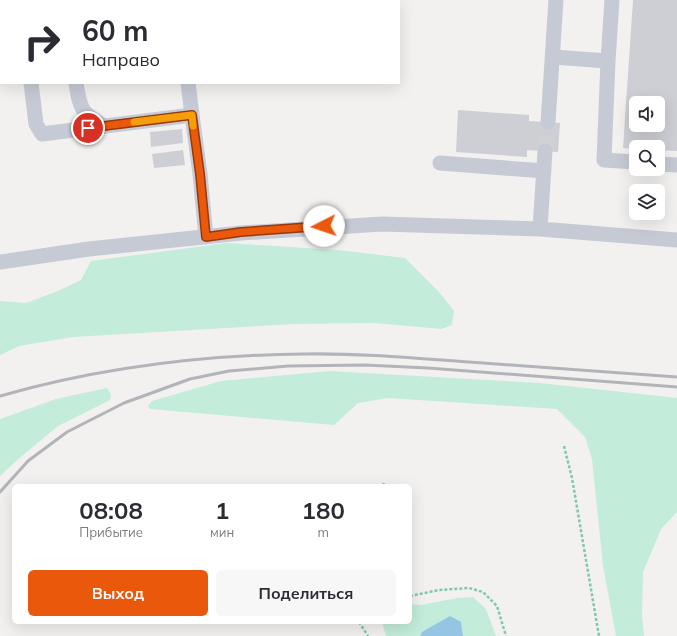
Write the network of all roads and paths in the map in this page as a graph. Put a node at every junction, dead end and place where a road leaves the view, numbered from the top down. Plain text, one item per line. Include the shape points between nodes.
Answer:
1 (556, 0) edge
2 (612, 0) edge
3 (552, 57) junction
4 (608, 61) junction
5 (31, 84) edge
6 (76, 84) edge
7 (188, 84) edge
8 (192, 115) junction
9 (548, 122) tunnel mouth
10 (104, 126) junction
11 (545, 151) tunnel mouth
12 (629, 162) edge
13 (440, 163) dead end
14 (665, 164) edge
15 (677, 165) edge
16 (544, 171) junction
17 (540, 230) junction
18 (206, 237) junction
19 (677, 240) edge
20 (0, 262) edge
21 (564, 446) dead end
22 (412, 596) edge
23 (360, 624) edge
24 (368, 636) edge
25 (506, 636) edge
26 (599, 636) edge

1 - 3 lane
2 - 4 lane
3 - 4 lane
3 - 9 lane
4 - 12 lane via 604,160
5 - 10 lane via 36,124 42,134
6 - 10 lane via 79,104 90,118
7 - 8 lane
8 - 10 lane
8 - 18 lane
11 - 16 lane
13 - 16 lane
14 - 15 lane
16 - 17 lane
17 - 18 lane via 382,224 241,232
17 - 19 lane
18 - 20 lane via 89,249
21 - 26 path via 572,478
22 - 25 path via 469,588 483,592 497,606
23 - 24 path

